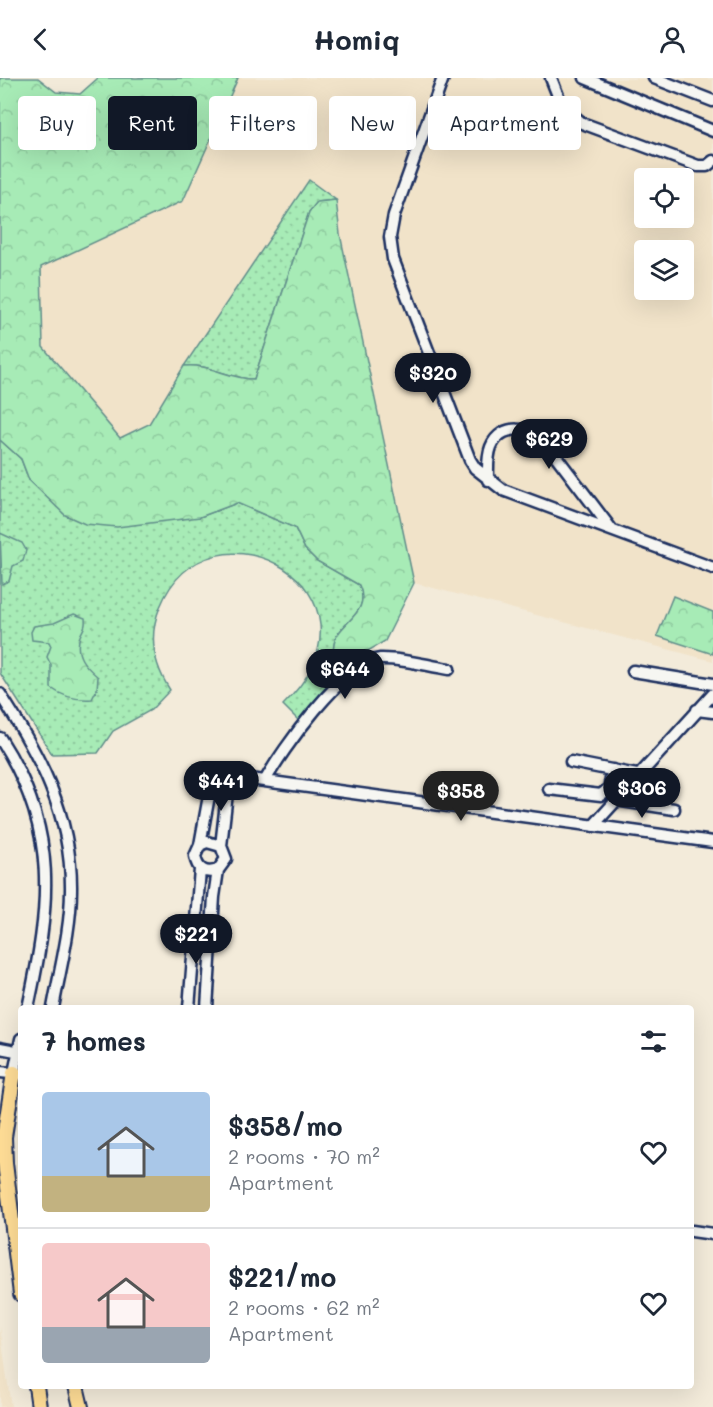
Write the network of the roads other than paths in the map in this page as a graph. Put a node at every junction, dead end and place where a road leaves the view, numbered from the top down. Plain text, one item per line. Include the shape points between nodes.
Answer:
1 (551, 78) edge
2 (585, 78) edge
3 (654, 78) edge
4 (443, 79) edge
5 (713, 100) edge
6 (713, 131) edge
7 (713, 161) edge
8 (488, 480) junction
9 (613, 531) junction
10 (713, 568) edge
11 (449, 669) dead end
12 (633, 671) dead end
13 (713, 684) edge
14 (0, 694) edge
15 (713, 694) edge
16 (697, 710) junction
17 (713, 712) edge
18 (0, 738) edge
19 (571, 762) dead end
20 (613, 770) junction
21 (637, 775) junction
22 (229, 776) junction
23 (265, 781) junction
24 (549, 789) dead end
25 (615, 800) junction
26 (674, 809) dead end
27 (593, 826) junction
28 (713, 842) edge
29 (200, 845) junction
30 (221, 846) junction
31 (200, 868) junction
32 (218, 870) junction
33 (61, 966) junction
34 (190, 982) junction
35 (29, 1005) edge
36 (54, 1005) edge
37 (59, 1005) edge
38 (184, 1005) edge
39 (189, 1005) edge
40 (207, 1005) edge
41 (0, 1048) edge
42 (18, 1052) edge
43 (18, 1057) edge
44 (12, 1073) edge
45 (694, 1231) edge
46 (713, 1234) edge
47 (18, 1271) edge
48 (34, 1389) edge
49 (35, 1389) edge
50 (34, 1407) edge
51 (39, 1407) edge

1 - 7 street via 562,106 582,123 698,166
2 - 6 street
3 - 5 street
4 - 8 street via 394,215 391,248 464,448 475,468
8 - 9 street via 503,490
8 - 9 street via 489,456 495,440 510,430 534,432
9 - 10 street
11 - 23 street via 379,659 350,674 298,729
12 - 13 street
14 - 33 street via 26,734 59,805 70,852 71,890
15 - 16 street
16 - 17 street
16 - 21 street
18 - 35 street via 38,814 44,854 45,919
19 - 20 street
20 - 21 street
20 - 24 street via 609,788 601,795
21 - 25 street
22 - 23 street
22 - 29 street via 213,774
22 - 30 street
23 - 27 street
25 - 26 street
25 - 27 street
27 - 28 street
29 - 30 street via 207,842
29 - 31 street via 195,856
30 - 32 street via 226,859
31 - 32 street via 206,872
31 - 34 street
32 - 40 street
33 - 36 street
33 - 37 street
34 - 38 street
34 - 39 street
41 - 42 street
43 - 44 street
44 - 47 main road via 4,1163
45 - 46 street
48 - 50 main road
49 - 51 main road

